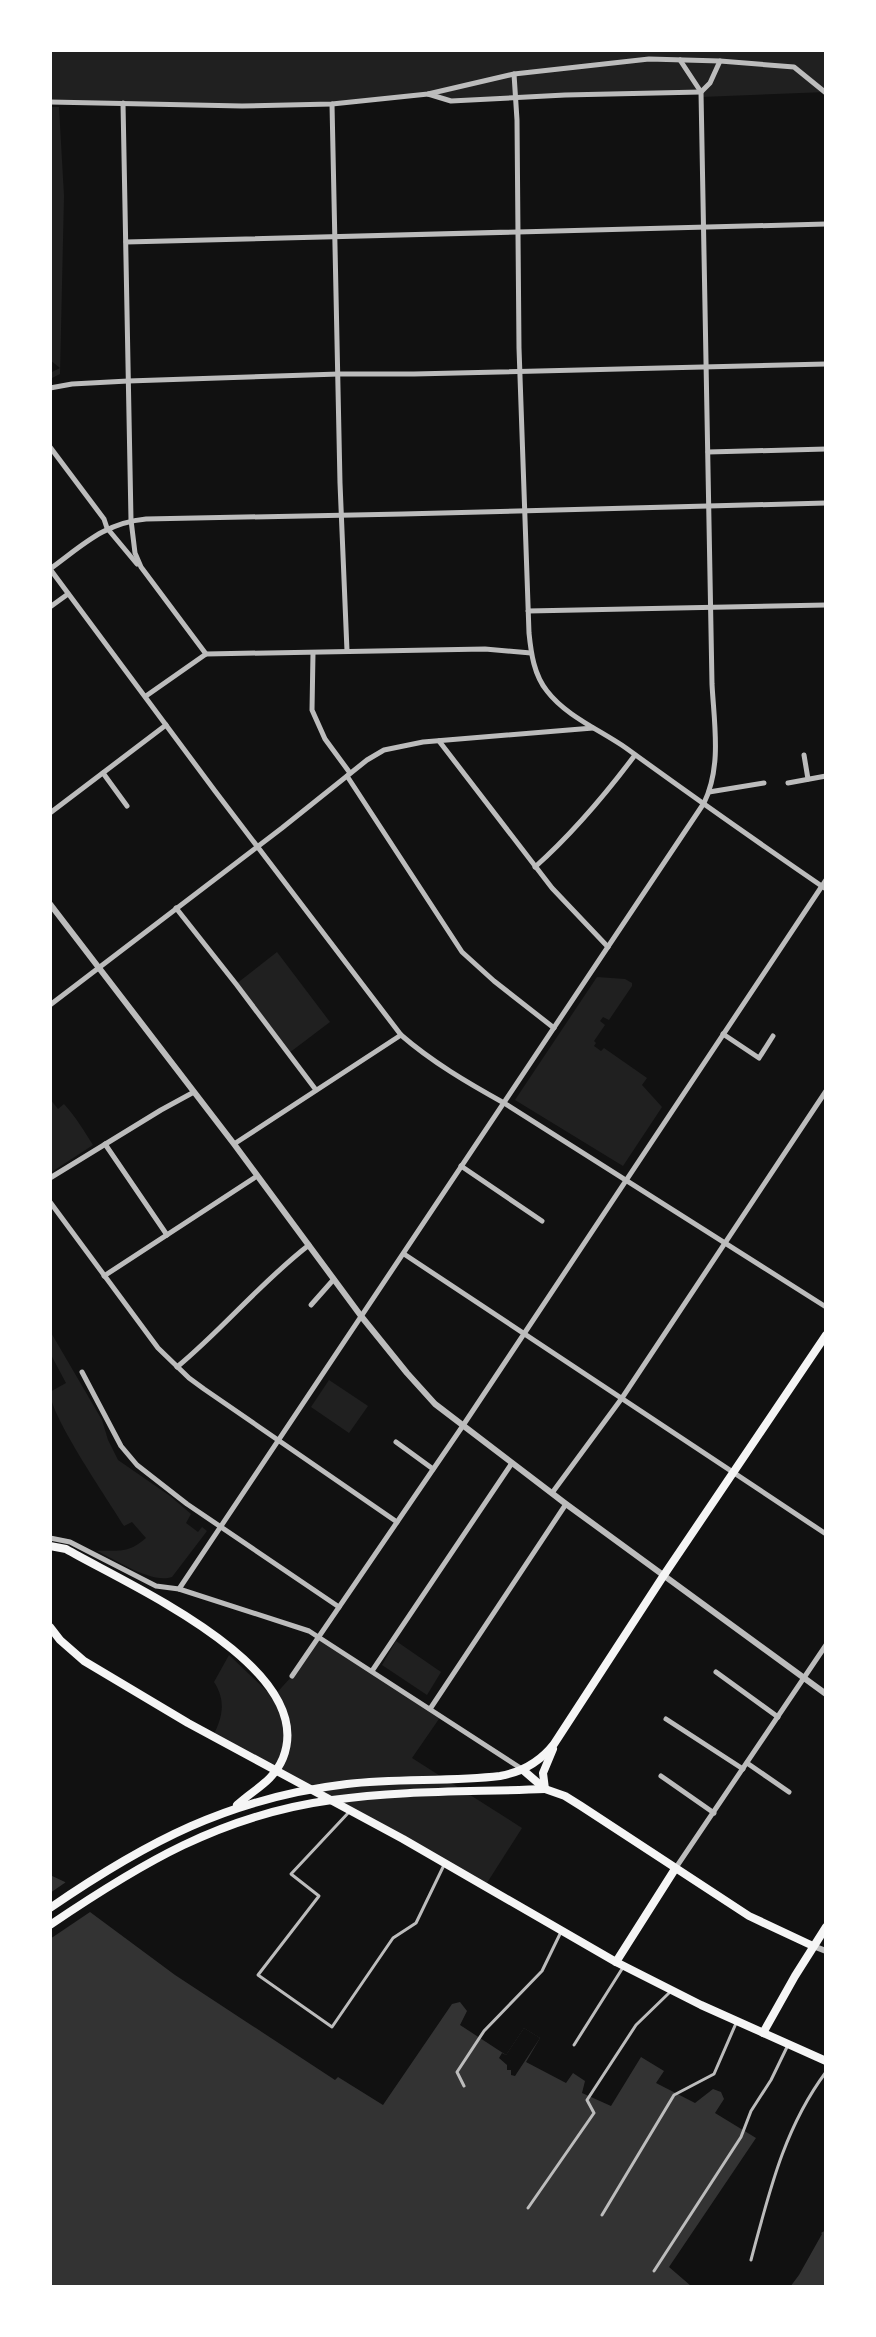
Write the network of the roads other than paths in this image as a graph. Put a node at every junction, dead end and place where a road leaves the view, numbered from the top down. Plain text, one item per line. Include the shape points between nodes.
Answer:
1 (679, 60) junction
2 (720, 61) junction
3 (514, 74) junction
4 (701, 92) junction
5 (826, 93) edge
6 (428, 94) junction
7 (515, 98) junction
8 (50, 102) edge
9 (123, 103) junction
10 (332, 104) junction
11 (826, 224) edge
12 (704, 228) junction
13 (518, 233) junction
14 (336, 237) junction
15 (126, 242) junction
16 (826, 364) edge
17 (707, 366) junction
18 (520, 371) junction
19 (339, 374) junction
20 (128, 381) junction
21 (50, 388) edge
22 (50, 447) edge
23 (826, 449) edge
24 (708, 452) junction
25 (826, 503) edge
26 (709, 505) junction
27 (525, 511) junction
28 (342, 514) junction
29 (131, 520) junction
30 (107, 528) junction
31 (50, 569) edge
32 (148, 577) junction
33 (69, 594) junction
34 (826, 605) edge
35 (50, 607) edge
36 (711, 608) junction
37 (528, 611) junction
38 (347, 651) junction
39 (313, 653) junction
40 (532, 653) junction
41 (206, 654) junction
42 (146, 696) junction
43 (166, 725) junction
44 (595, 728) junction
45 (439, 741) junction
46 (635, 755) junction
47 (804, 755) dead end
48 (103, 773) junction
49 (349, 774) junction
50 (826, 776) edge
51 (808, 779) junction
52 (764, 783) dead end
53 (788, 783) dead end
54 (709, 792) junction
55 (704, 803) junction
56 (127, 806) dead end
57 (50, 813) edge
58 (258, 846) junction
59 (535, 867) junction
60 (825, 885) edge
61 (50, 904) edge
62 (176, 908) junction
63 (608, 947) junction
64 (98, 968) junction
65 (50, 1005) edge
66 (554, 1028) junction
67 (723, 1034) junction
68 (401, 1035) junction
69 (773, 1036) dead end
70 (316, 1090) junction
71 (826, 1091) edge
72 (194, 1092) junction
73 (504, 1103) junction
74 (105, 1144) junction
75 (234, 1144) junction
76 (461, 1166) junction
77 (257, 1176) junction
78 (50, 1178) edge
79 (626, 1181) junction
80 (50, 1202) edge
81 (542, 1221) dead end
82 (167, 1235) junction
83 (724, 1243) junction
84 (309, 1245) junction
85 (403, 1254) junction
86 (104, 1276) junction
87 (334, 1278) junction
88 (311, 1305) dead end
89 (826, 1307) edge
90 (361, 1316) junction
91 (523, 1334) junction
92 (826, 1335) edge
93 (177, 1367) junction
94 (82, 1372) dead end
95 (622, 1398) junction
96 (462, 1427) junction
97 (279, 1440) junction
98 (396, 1442) dead end
99 (512, 1463) junction
100 (433, 1469) junction
101 (734, 1473) junction
102 (552, 1493) junction
103 (566, 1504) junction
104 (397, 1522) junction
105 (220, 1528) junction
106 (826, 1534) edge
107 (50, 1538) edge
108 (50, 1546) edge
109 (664, 1575) junction
110 (179, 1589) junction
111 (339, 1607) junction
112 (50, 1627) edge
113 (320, 1637) junction
114 (826, 1645) edge
115 (372, 1671) junction
116 (716, 1672) dead end
117 (292, 1676) dead end
118 (804, 1678) junction
119 (826, 1694) edge
120 (430, 1709) junction
121 (778, 1717) junction
122 (666, 1719) dead end
123 (554, 1744) junction
124 (745, 1766) junction
125 (523, 1770) junction
126 (661, 1776) dead end
127 (545, 1789) junction
128 (789, 1792) dead end
129 (233, 1809) junction
130 (350, 1811) junction
131 (714, 1813) junction
132 (445, 1863) junction
133 (675, 1869) junction
134 (50, 1908) edge
135 (50, 1925) edge
136 (826, 1927) edge
137 (562, 1930) junction
138 (813, 1946) junction
139 (826, 1951) edge
140 (620, 1964) junction
141 (671, 1990) junction
142 (737, 2021) junction
143 (763, 2033) junction
144 (574, 2045) dead end
145 (788, 2045) junction
146 (826, 2061) edge
147 (826, 2072) edge
148 (464, 2086) dead end
149 (528, 2208) dead end
150 (602, 2215) dead end
151 (751, 2260) dead end
152 (654, 2271) dead end

1 - 2 street
1 - 3 street
1 - 4 street
2 - 4 street
2 - 5 street via 794,67
3 - 6 street
3 - 7 street
4 - 7 street
4 - 12 street
6 - 7 street via 451,101
6 - 10 street
7 - 13 street
8 - 9 street
9 - 10 street
9 - 15 street
10 - 14 street
11 - 12 street
12 - 13 street
12 - 17 street
13 - 14 street
13 - 18 street
14 - 15 street
14 - 19 street
15 - 20 street
16 - 17 street
17 - 18 street
17 - 24 street
18 - 19 street
18 - 27 street
19 - 20 street
19 - 28 street
20 - 21 street
20 - 29 street
22 - 30 street
23 - 24 street
24 - 26 street
25 - 26 street
26 - 27 street
26 - 36 street
27 - 28 street
27 - 37 street
28 - 29 street
28 - 38 street
29 - 30 street
29 - 32 street via 135,553
30 - 31 street
30 - 32 street
31 - 33 street
32 - 41 street
33 - 35 street
33 - 42 street
34 - 36 street
36 - 37 street
36 - 54 street via 715,761
37 - 40 street
38 - 39 street
38 - 40 street
39 - 41 street
39 - 49 street via 312,710
40 - 44 street via 546,691
41 - 42 street
42 - 43 street
43 - 48 street
43 - 58 street
44 - 45 street
44 - 46 street
45 - 49 street via 384,750
45 - 59 street
46 - 55 street
46 - 59 street
47 - 51 street
48 - 56 street
48 - 57 street
49 - 58 street
49 - 66 street via 462,952
50 - 51 street
51 - 53 street
52 - 54 street
54 - 55 street
55 - 60 street
55 - 63 street
58 - 62 street
58 - 68 street
59 - 63 street
60 - 67 street
61 - 64 street
62 - 64 street
62 - 70 street
63 - 66 street
64 - 65 street
64 - 72 street
66 - 73 street
67 - 69 street via 759,1058
67 - 79 street
68 - 70 street
68 - 73 street
70 - 75 street
71 - 83 street
72 - 74 street
72 - 75 street
73 - 76 street
73 - 79 street
74 - 78 street
74 - 82 street
75 - 77 street
76 - 81 street
76 - 85 street
77 - 82 street
77 - 84 street
79 - 83 street
79 - 91 street
80 - 86 street
82 - 86 street
83 - 89 street
83 - 95 street
84 - 87 street
84 - 93 street
85 - 90 street
85 - 91 street
86 - 93 street
87 - 88 street
87 - 90 street
90 - 96 street via 418,1386
90 - 97 street
91 - 95 street
91 - 96 street
92 - 101 main road
93 - 97 street
94 - 105 street via 121,1446 137,1465
95 - 101 street
95 - 102 street
96 - 99 street
96 - 100 street
97 - 104 street
97 - 105 street
98 - 100 street
99 - 102 street
99 - 115 street
100 - 104 street
101 - 106 street
101 - 109 main road
102 - 103 street
103 - 109 street
103 - 120 street
104 - 111 street
105 - 110 street
105 - 111 street
107 - 110 street via 70,1542 156,1586
108 - 129 main road via 66,1549 180,1612 269,1685 282,1706 285,1753 273,1776
109 - 118 street
109 - 123 main road
110 - 113 street
111 - 113 street
112 - 130 main road via 84,1661
113 - 115 street
113 - 117 street
114 - 118 street
115 - 120 street
116 - 121 street
118 - 119 street
118 - 121 street
120 - 125 street
121 - 124 street
122 - 124 street
123 - 125 main road
123 - 127 main road via 543,1773
124 - 128 street
124 - 131 street
125 - 127 main road
125 - 129 main road via 490,1778 349,1784 288,1793
126 - 131 street
127 - 133 main road via 565,1796
127 - 135 main road via 364,1796 272,1812 150,1860
129 - 134 main road via 121,1861
130 - 132 main road
130 - 132 lane via 291,1874 319,1896 258,1975 332,2027 393,1938 416,1923
131 - 133 street
132 - 137 main road
133 - 138 main road via 749,1916
133 - 140 main road
136 - 138 main road
137 - 140 main road
137 - 148 lane via 542,1971 484,2031 457,2072
138 - 139 street
138 - 143 main road
140 - 141 main road
140 - 144 lane
141 - 142 main road
141 - 149 lane via 636,2025 587,2100 594,2113
142 - 143 main road
142 - 150 lane via 714,2074 674,2095
143 - 145 main road
145 - 146 main road
145 - 152 lane via 741,2137
147 - 151 lane via 789,2135

